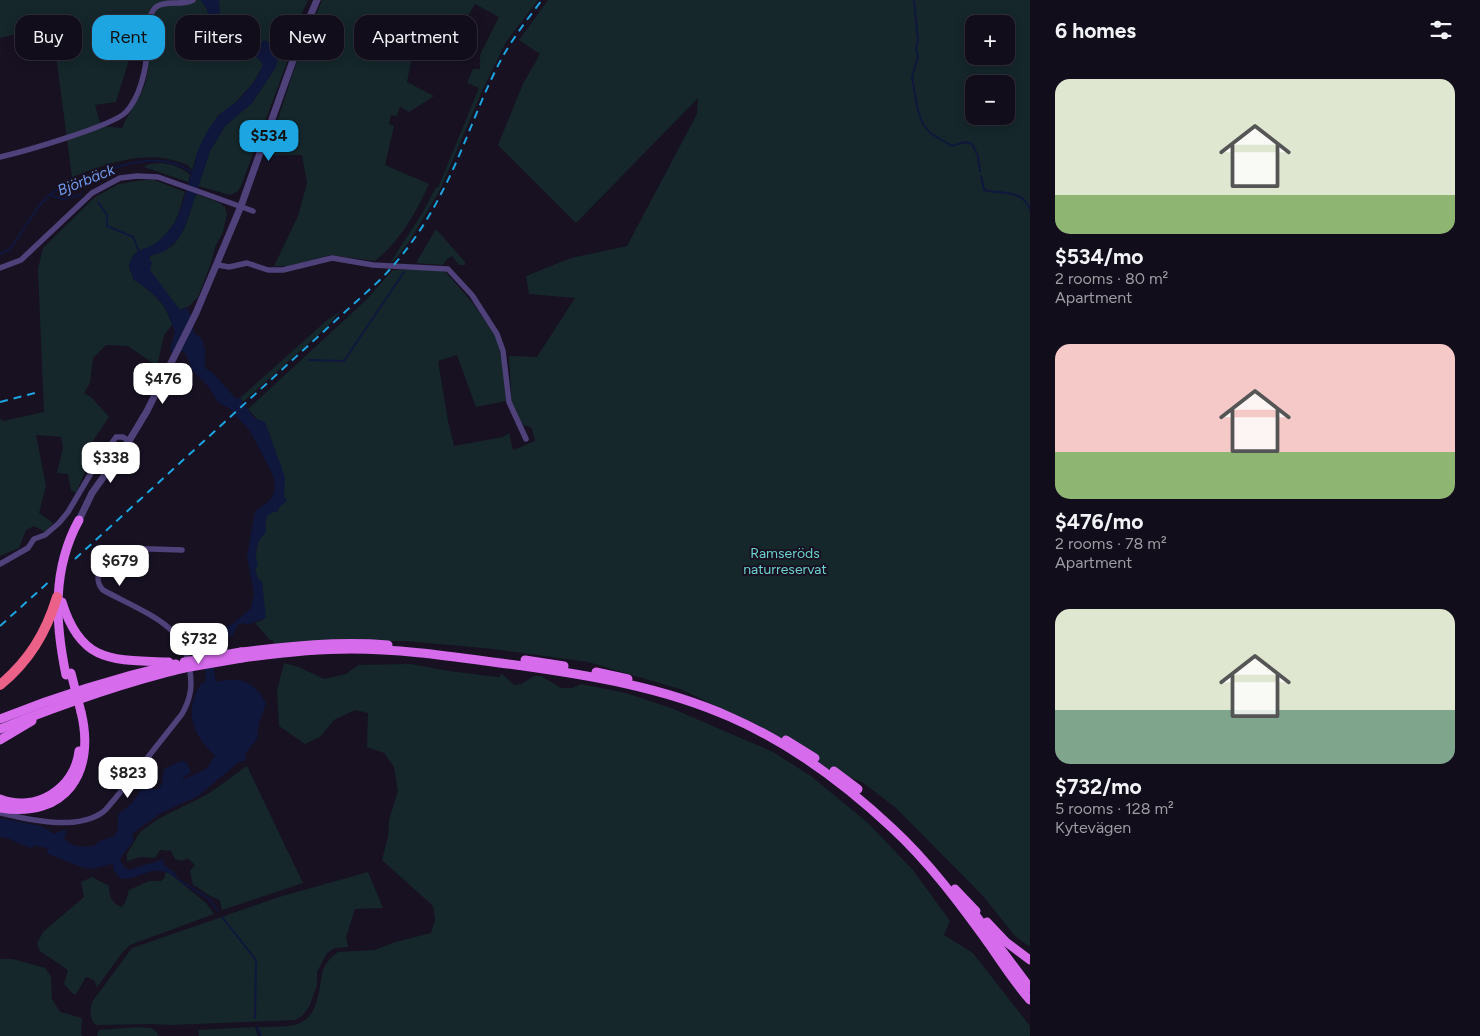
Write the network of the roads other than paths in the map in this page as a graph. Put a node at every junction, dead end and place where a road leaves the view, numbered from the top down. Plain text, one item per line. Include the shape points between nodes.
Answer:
1 (193, 0) edge
2 (317, 0) edge
3 (0, 157) edge
4 (241, 206) junction
5 (253, 211) dead end
6 (218, 265) junction
7 (0, 268) edge
8 (526, 439) dead end
9 (129, 441) junction
10 (79, 520) joint
11 (182, 550) dead end
12 (0, 564) edge
13 (60, 600) junction
14 (241, 655) junction
15 (184, 665) junction
16 (0, 685) edge
17 (56, 707) junction
18 (78, 713) junction
19 (0, 719) edge
20 (0, 729) edge
21 (0, 740) edge
22 (0, 799) edge
23 (0, 808) edge
24 (0, 813) edge
25 (955, 889) junction
26 (1030, 960) edge
27 (1030, 988) edge
28 (1030, 1000) edge

1 - 3 street via 160,4 154,8 149,20 147,54 140,86 126,112 51,143
2 - 4 street via 298,44
4 - 5 street
4 - 6 street
4 - 7 street via 158,177 138,176 113,181 92,193 21,260
6 - 8 street via 229,267 247,263 268,270 283,270 332,258 374,265 448,270 472,295 498,334 511,408
6 - 9 street via 175,357
9 - 10 street via 96,487
9 - 12 street via 116,437 59,523 45,535 34,539 28,548
10 - 13 main road via 65,554
11 - 24 street via 120,548 104,560 98,579 103,590 163,623 181,642 192,681 192,692 182,714 114,800 94,817 70,822
13 - 15 main road via 74,632 95,652 130,661
13 - 16 highway via 36,647
13 - 18 main road, bridge via 68,674
14 - 15 main road, bridge
14 - 25 main road via 290,646 351,642 416,646 578,668 701,700 779,736 847,780 909,837
14 - 28 main road via 351,649 415,652 542,668 613,681 730,716 776,740 824,771 894,830 951,892
15 - 17 main road
15 - 19 main road via 134,674 54,698
17 - 20 main road
17 - 21 main road
18 - 22 main road via 79,755 66,783 39,801 16,803
18 - 23 main road via 86,739 85,756 72,786 41,807 26,810
25 - 26 main road via 1006,942
25 - 27 main road

